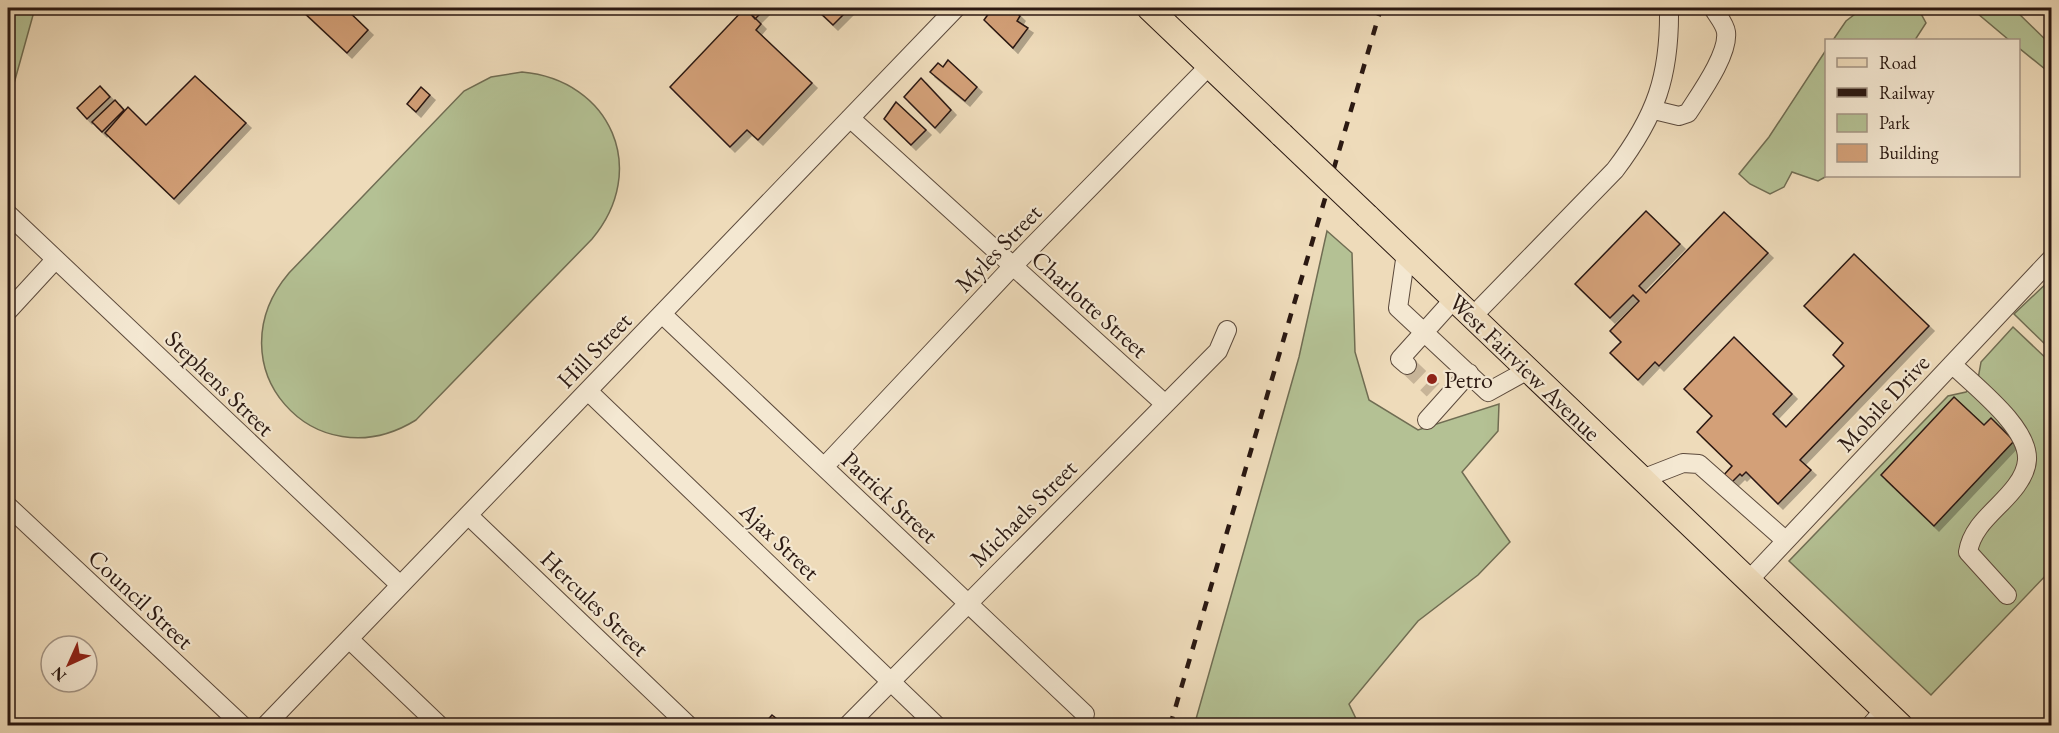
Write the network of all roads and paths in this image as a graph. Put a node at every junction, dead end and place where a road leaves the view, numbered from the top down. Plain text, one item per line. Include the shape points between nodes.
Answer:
1 (956, 8) edge
2 (1149, 8) edge
3 (1668, 8) edge
4 (1713, 8) edge
5 (1210, 65) junction
6 (1654, 110) junction
7 (850, 118) junction
8 (8, 214) edge
9 (1406, 253) junction
10 (2052, 258) edge
11 (55, 260) junction
12 (1013, 266) junction
13 (1454, 299) junction
14 (8, 311) edge
15 (662, 314) junction
16 (1472, 317) junction
17 (1227, 330) dead end
18 (1425, 332) junction
19 (1952, 364) junction
20 (1407, 365) dead end
21 (1528, 370) junction
22 (1469, 373) junction
23 (589, 392) junction
24 (1165, 404) junction
25 (1427, 420) dead end
26 (824, 467) junction
27 (1642, 479) junction
28 (8, 506) edge
29 (468, 515) junction
30 (1785, 540) junction
31 (1749, 580) junction
32 (400, 585) junction
33 (2007, 595) dead end
34 (968, 603) junction
35 (349, 639) junction
36 (891, 681) junction
37 (1085, 714) dead end
38 (1885, 720) edge
39 (243, 726) edge
40 (265, 726) edge
41 (440, 726) edge
42 (689, 726) edge
43 (847, 726) edge
44 (937, 726) edge

1 - 7 street, Hill Street
2 - 5 main road, West Fairview Avenue
3 - 6 street via 1665,70
4 - 6 street via 1726,29 1727,45 1707,81 1688,113 1678,116
5 - 9 main road, West Fairview Avenue, bridge
5 - 12 street, Myles Street
6 - 16 street via 1615,170
7 - 12 street, Charlotte Street
7 - 15 street, Hill Street
8 - 11 street, Stephens Street
9 - 13 main road, West Fairview Avenue
9 - 18 street via 1398,308
10 - 19 street, Mobile Drive
11 - 14 street
11 - 32 street, Stephens Street
12 - 24 street, Charlotte Street
12 - 26 street, Myles Street
13 - 16 main road, West Fairview Avenue
13 - 18 street
15 - 23 street, Hill Street
15 - 26 street, Patrick Street
16 - 21 main road, West Fairview Avenue
17 - 24 street, Michaels Street via 1218,351
18 - 20 street via 1400,358
18 - 22 street
19 - 30 street, Mobile Drive
19 - 33 street via 2000,410 2026,449 2027,463 2022,475 1970,539 1968,552
21 - 22 street via 1488,392
21 - 27 main road, West Fairview Avenue
22 - 25 street via 1439,395
23 - 29 street, Hill Street
23 - 36 street, Ajax Street
24 - 34 street, Michaels Street
26 - 34 street, Patrick Street
27 - 30 street via 1683,463 1699,464
27 - 31 main road, West Fairview Avenue
28 - 39 street, Council Street
29 - 32 street, Hill Street
29 - 42 street, Hercules Street
30 - 31 street, Mobile Drive
31 - 38 main road, West Fairview Avenue
32 - 35 street, Hill Street
34 - 36 street, Michaels Street
34 - 37 street, Patrick Street
35 - 40 street, Hill Street
35 - 41 street
36 - 43 street, Michaels Street
36 - 44 street, Ajax Street

